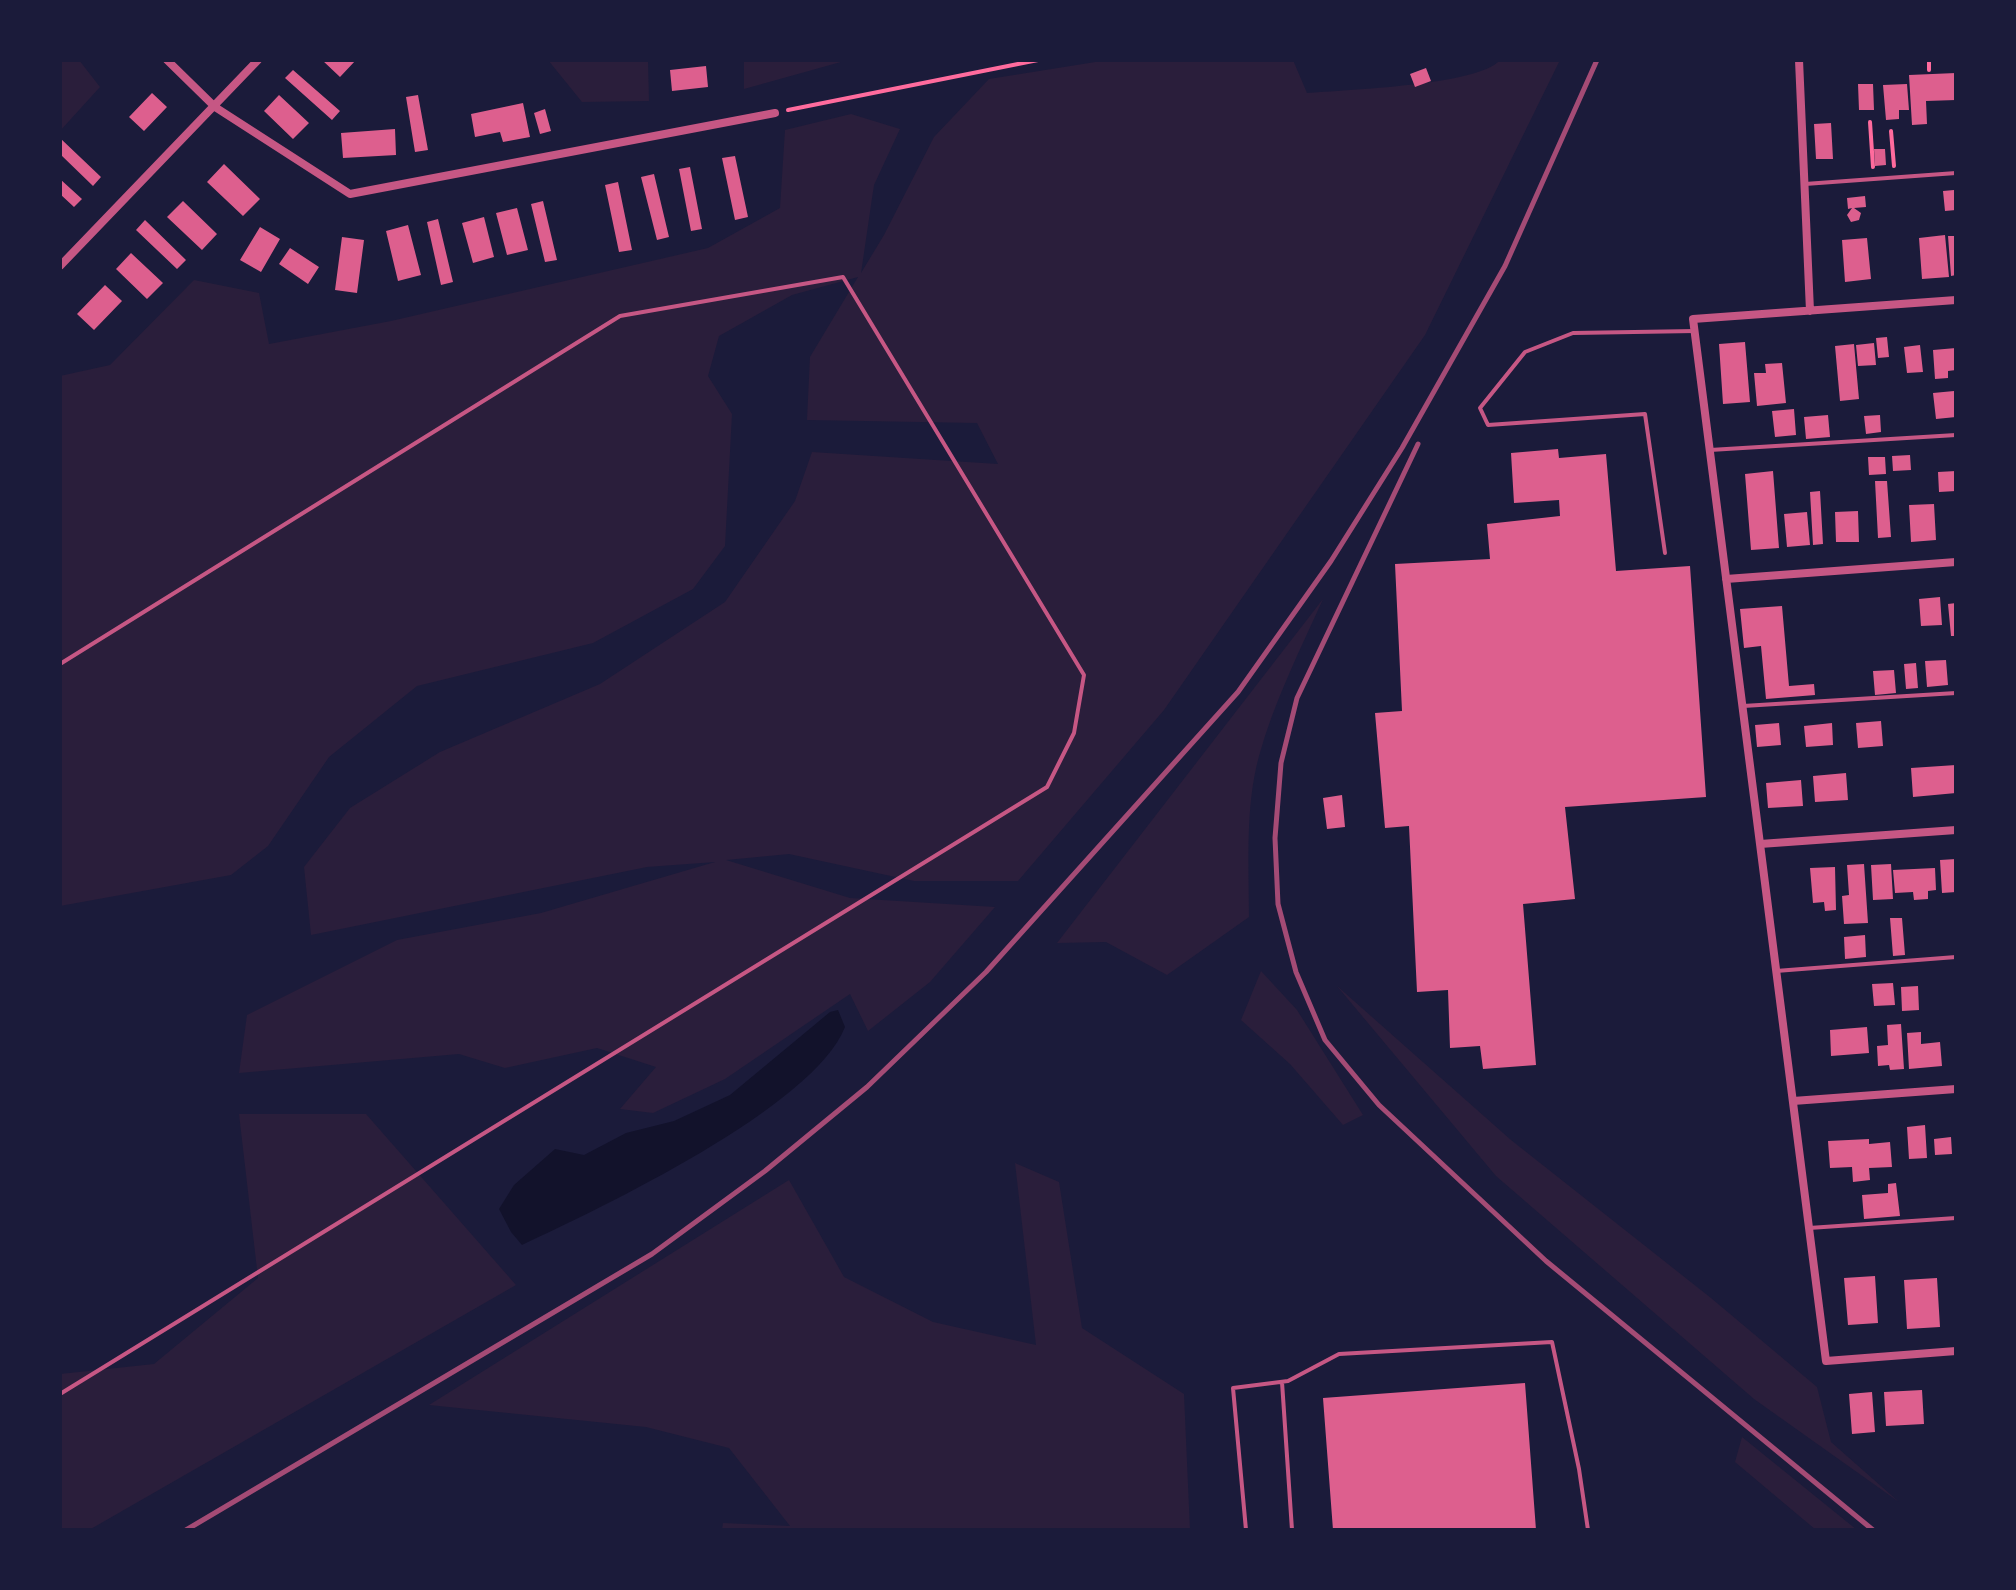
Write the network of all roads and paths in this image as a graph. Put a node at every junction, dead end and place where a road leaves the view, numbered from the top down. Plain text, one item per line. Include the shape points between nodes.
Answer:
1 (168, 60) edge
2 (258, 60) edge
3 (1038, 60) edge
4 (1799, 60) edge
5 (1928, 60) edge
6 (1930, 70) dead end
7 (215, 108) junction
8 (775, 112) joint
9 (1870, 122) dead end
10 (1892, 130) dead end
11 (1956, 173) edge
12 (1895, 178) junction
13 (1873, 179) junction
14 (1805, 184) junction
15 (60, 266) edge
16 (1956, 300) edge
17 (1810, 310) junction
18 (1695, 331) junction
19 (1956, 434) edge
20 (1710, 450) junction
21 (1665, 553) dead end
22 (1956, 562) edge
23 (1726, 579) junction
24 (60, 664) edge
25 (1956, 693) edge
26 (1742, 706) junction
27 (1956, 830) edge
28 (1760, 844) junction
29 (1956, 957) edge
30 (1776, 971) junction
31 (1956, 1089) edge
32 (1793, 1101) junction
33 (1956, 1218) edge
34 (1809, 1228) junction
35 (1956, 1352) edge
36 (1282, 1382) junction
37 (60, 1394) edge
38 (1246, 1530) edge
39 (1292, 1530) edge
40 (1588, 1530) edge

1 - 7 street
2 - 7 street
3 - 8 path
4 - 14 street
5 - 6 path
7 - 8 street via 350,194
7 - 15 street
9 - 13 path
10 - 12 path
11 - 12 lane
12 - 13 lane
13 - 14 lane
14 - 17 street
16 - 17 street
17 - 18 street via 1693,319
18 - 20 street
18 - 21 lane via 1573,333 1525,352 1480,408 1488,425 1645,414
19 - 20 lane
20 - 23 street
22 - 23 street
23 - 26 street
24 - 37 lane via 620,316 844,277 1084,675 1074,733 1047,787
25 - 26 lane
26 - 28 street
27 - 28 street
28 - 30 street
29 - 30 lane
30 - 32 street
31 - 32 street
32 - 34 street
33 - 34 lane
34 - 35 street via 1826,1361
36 - 38 lane via 1233,1388
36 - 39 lane
36 - 40 lane via 1339,1354 1552,1342

